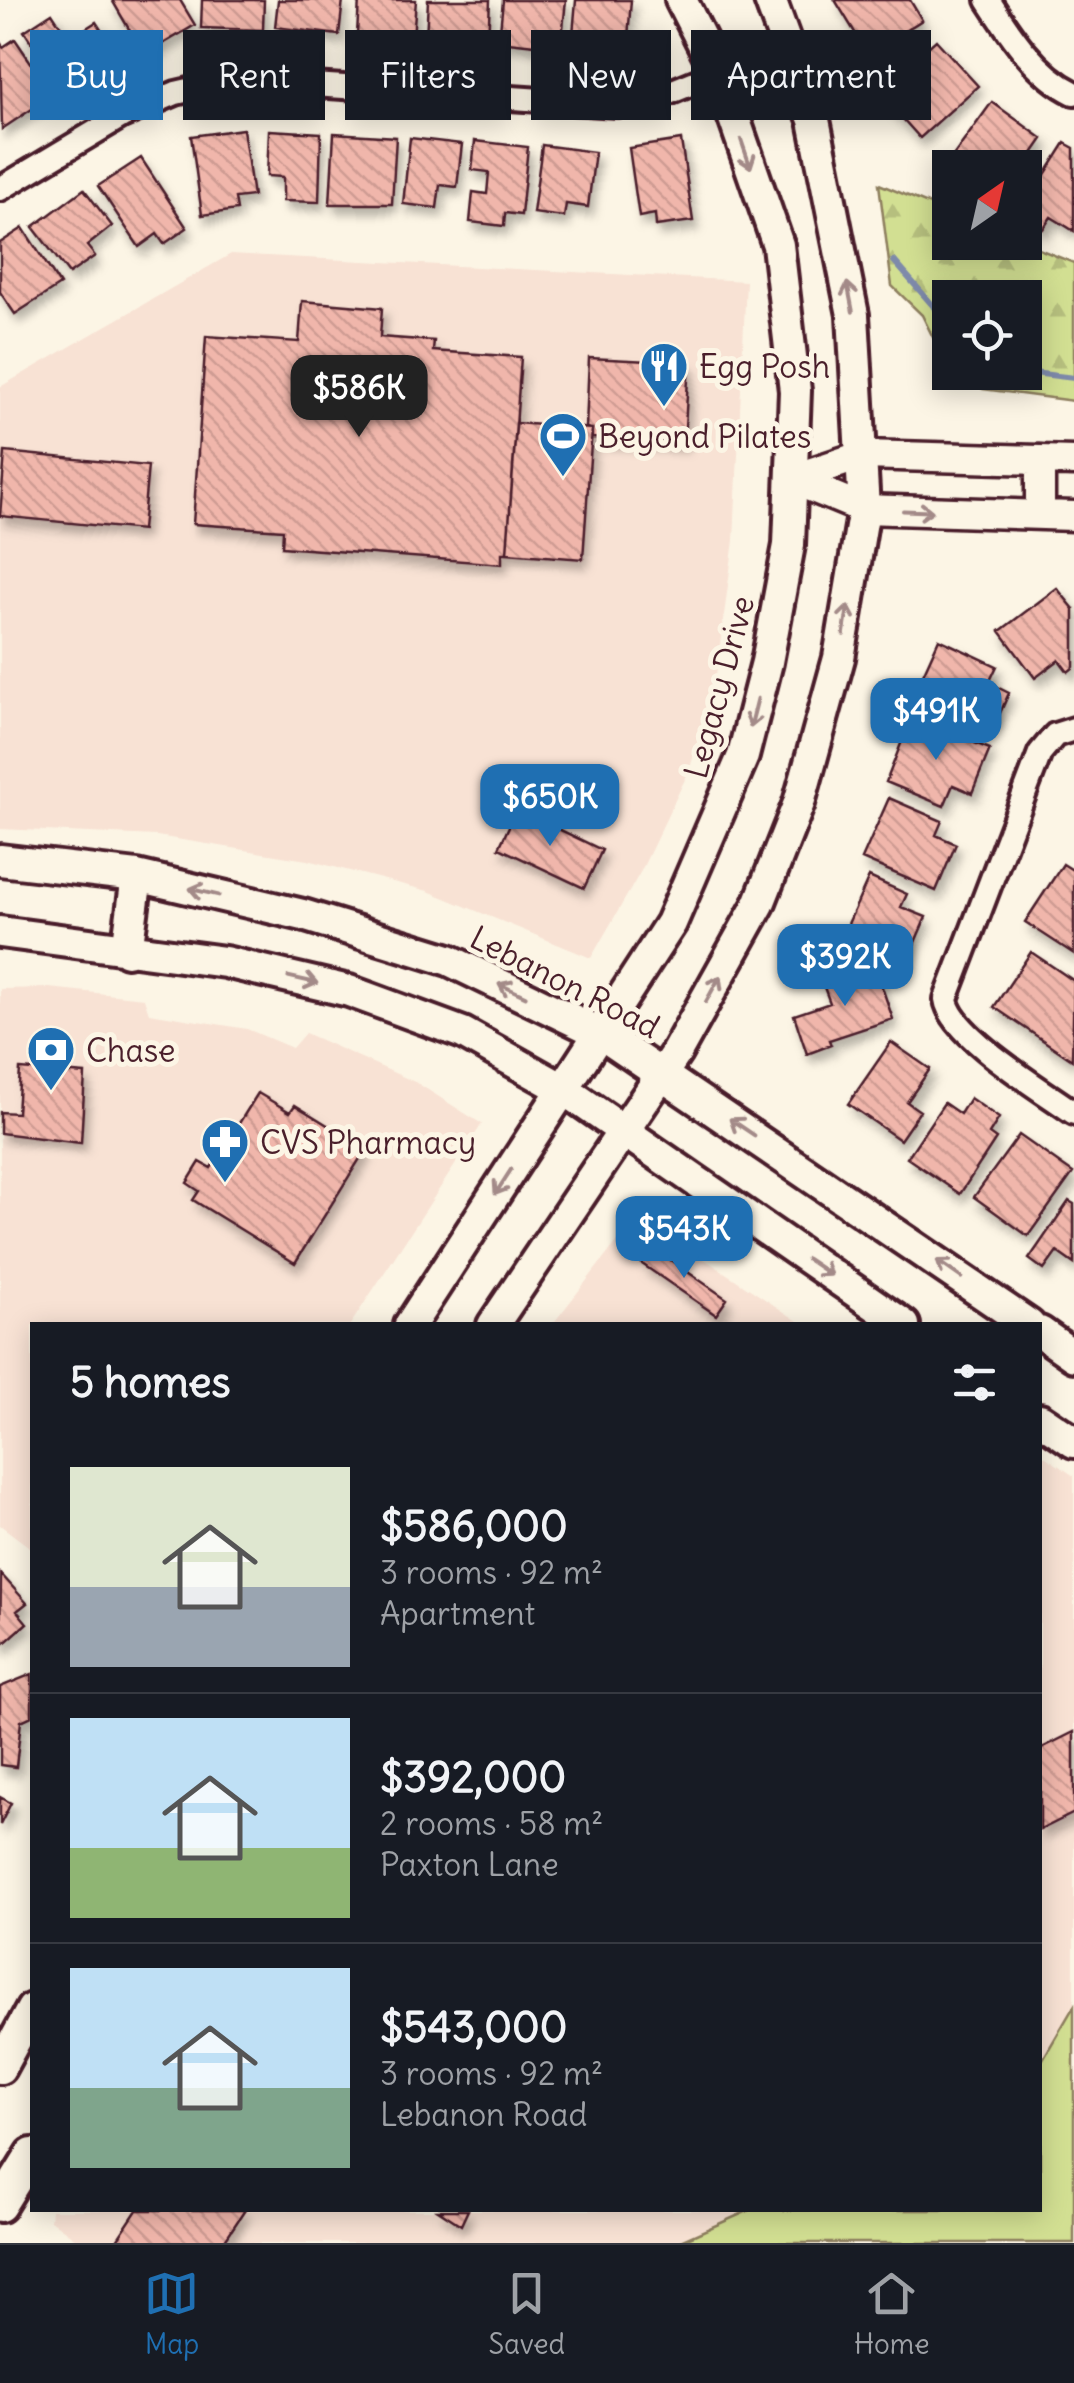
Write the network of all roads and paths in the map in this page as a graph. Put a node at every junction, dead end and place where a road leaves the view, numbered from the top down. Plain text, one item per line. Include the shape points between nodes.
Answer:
1 (681, 0) edge
2 (770, 0) edge
3 (988, 0) edge
4 (696, 30) edge
5 (781, 30) edge
6 (691, 86) edge
7 (1074, 93) edge
8 (734, 120) edge
9 (814, 120) edge
10 (0, 189) edge
11 (862, 455) junction
12 (1040, 460) junction
13 (1074, 461) edge
14 (792, 479) junction
15 (864, 509) junction
16 (1040, 515) junction
17 (1074, 516) edge
18 (1065, 732) edge
19 (0, 860) edge
20 (138, 876) junction
21 (0, 932) edge
22 (128, 951) junction
23 (600, 1033) junction
24 (663, 1073) junction
25 (563, 1089) junction
26 (1074, 1113) edge
27 (624, 1132) junction
28 (412, 1322) edge
29 (496, 1322) edge
30 (900, 1322) edge
31 (1026, 1322) edge
32 (1042, 1333) edge
33 (1074, 1356) edge
34 (1042, 1420) edge
35 (1074, 1442) edge
36 (30, 2013) edge
37 (0, 2068) edge
38 (30, 2157) edge
39 (0, 2206) edge

1 - 4 main road, Legacy Drive
2 - 5 main road
3 - 7 street via 1014,40
6 - 10 street via 616,105 283,83 206,86 122,116
8 -> 14 main road, Legacy Drive via 778,245 795,391
11 -> 9 main road via 854,315
11 - 12 street
11 - 14 street
11 - 15 main road
12 - 13 street
12 - 16 street
14 - 15 street
14 -> 23 main road, Legacy Drive via 790,545 743,756 670,923
15 -> 16 street
24 -> 15 main road via 760,904 799,803 840,658
16 - 17 street
18 - 26 street via 1036,763 958,960 947,1010
19 - 20 main road, Lebanon Road
20 - 22 main road
23 -> 20 main road, Lebanon Road via 448,960 304,915
21 - 22 main road
22 -> 25 main road via 224,962 349,991 463,1032
23 - 24 main road, Lebanon Road
23 - 25 main road, Legacy Drive
24 - 27 main road
31 -> 24 main road, Lebanon Road
25 - 27 main road
25 -> 28 main road, Legacy Drive
27 - 29 main road
27 -> 30 main road
32 - 33 main road
34 - 35 main road
36 - 37 main road
38 - 39 main road

